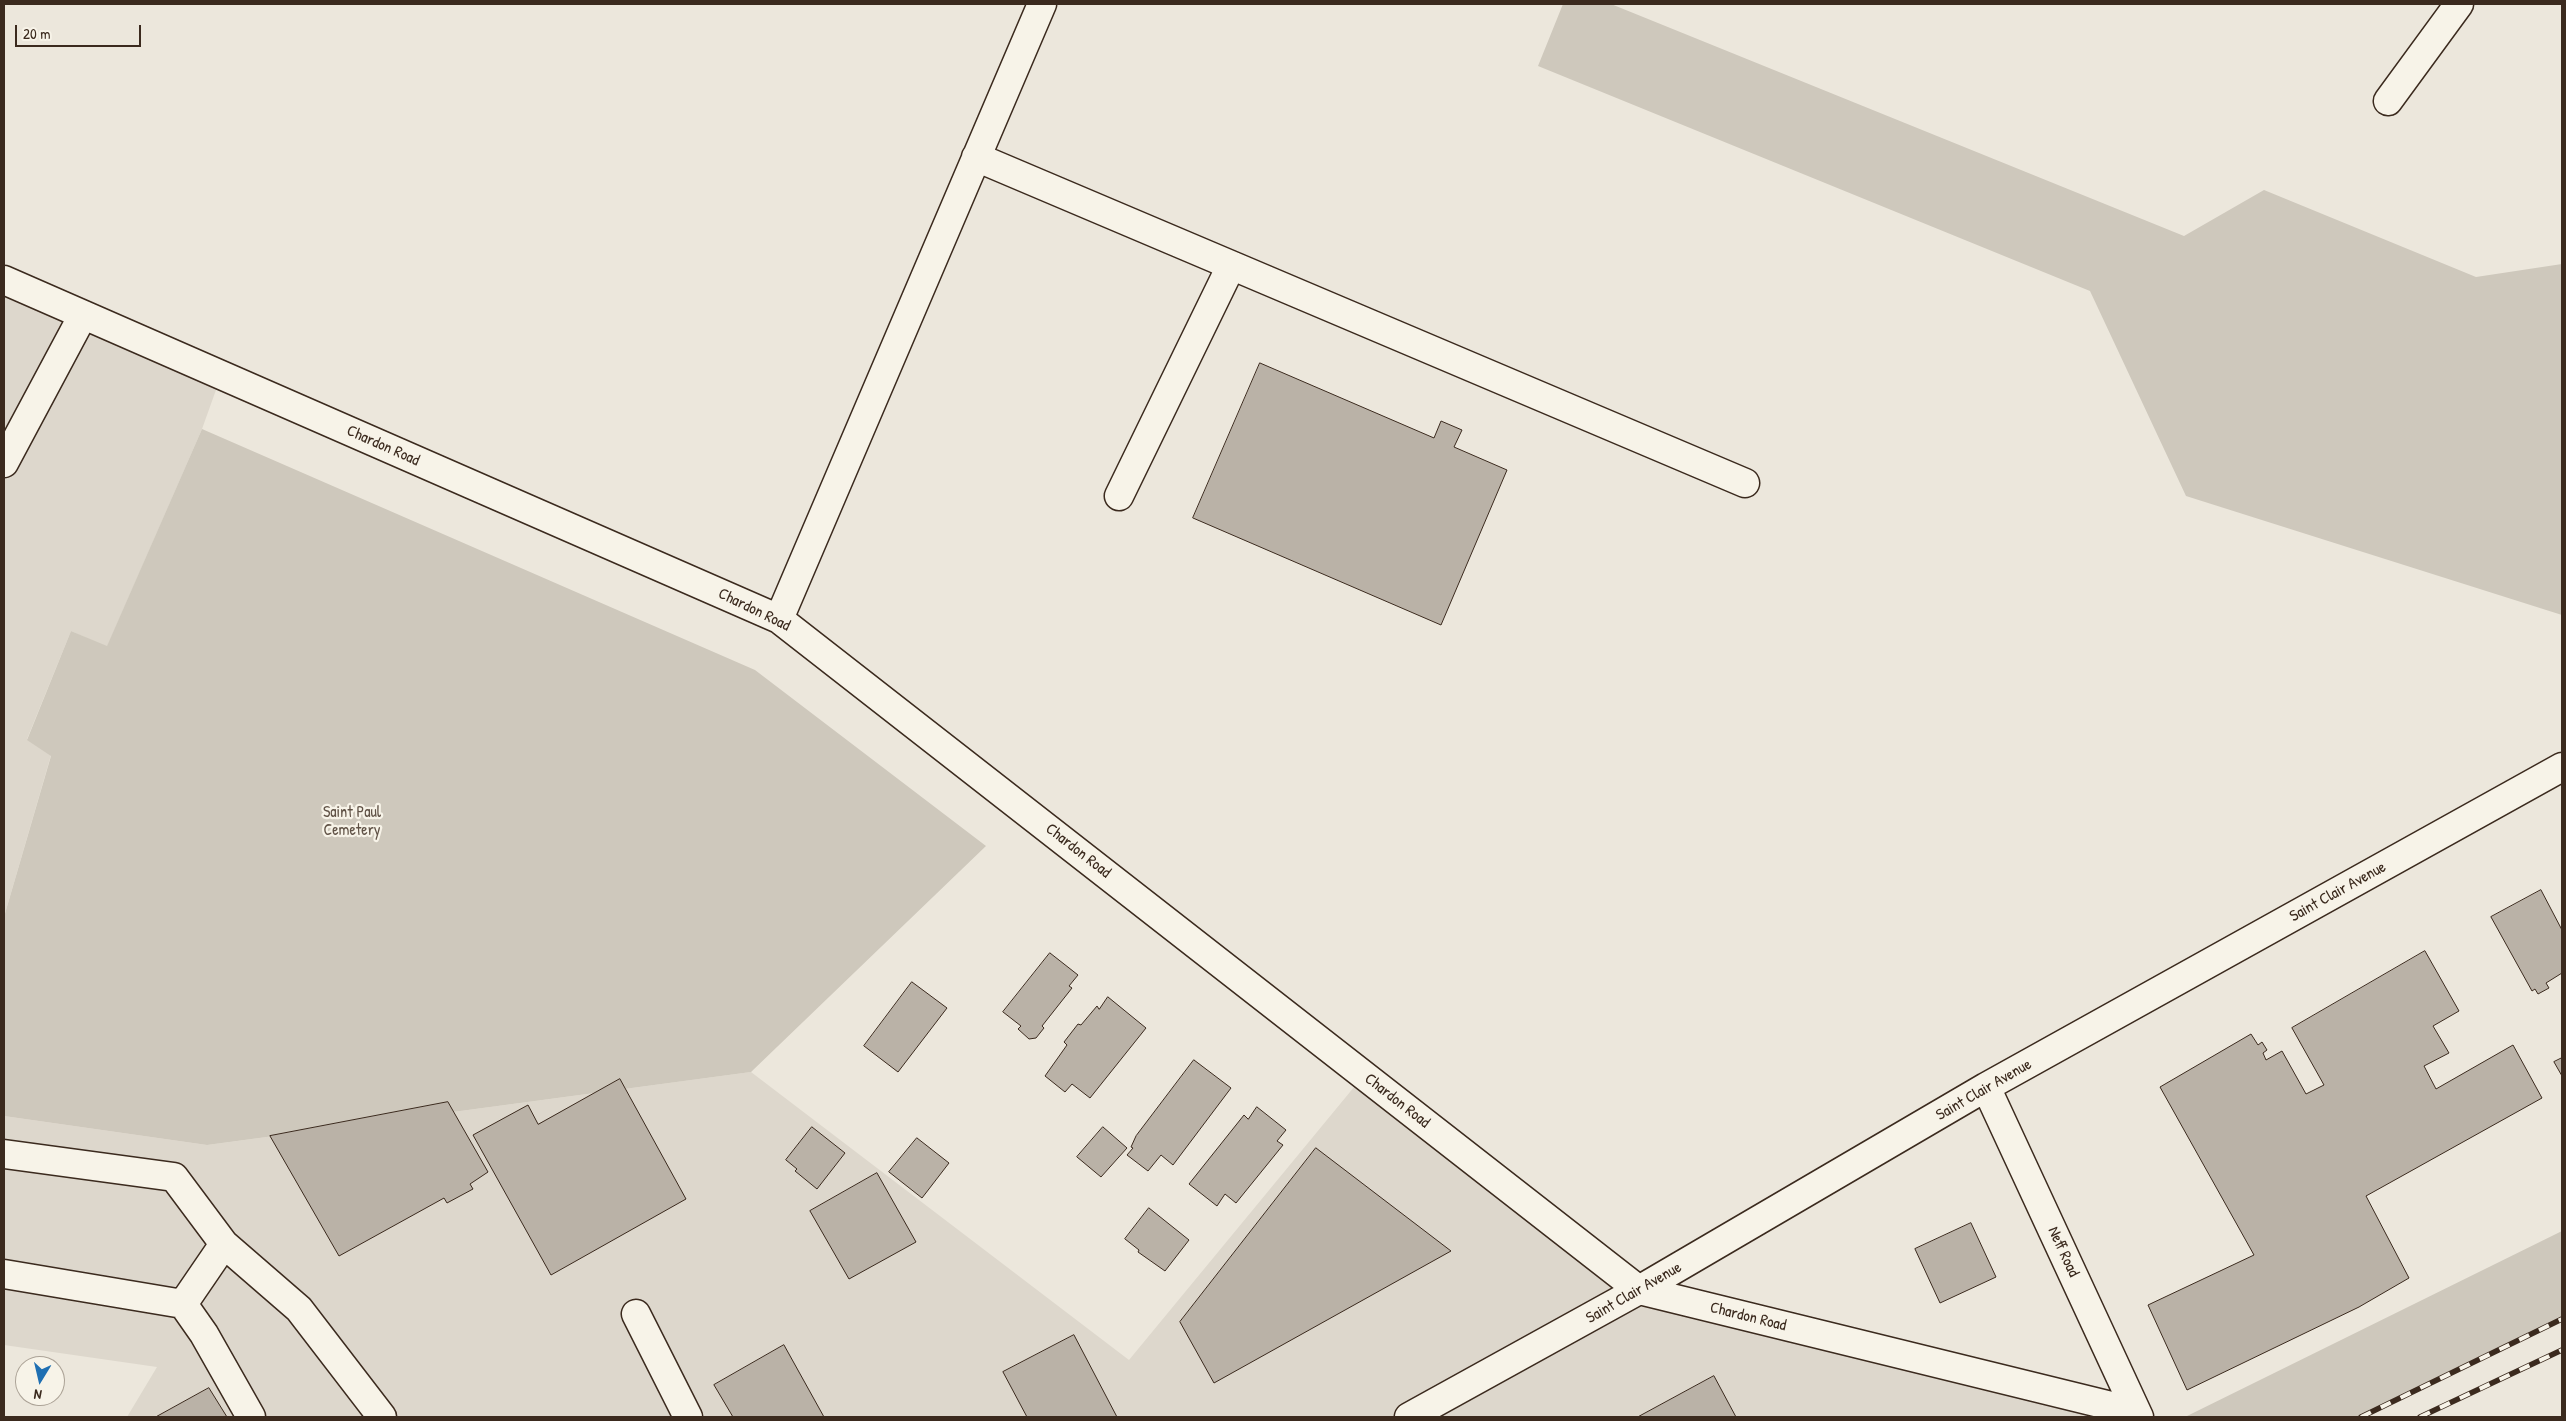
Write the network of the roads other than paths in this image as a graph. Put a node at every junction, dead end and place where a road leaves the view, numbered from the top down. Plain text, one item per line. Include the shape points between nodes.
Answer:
1 (1042, 4) edge
2 (2459, 4) edge
3 (2388, 101) dead end
4 (976, 157) junction
5 (1231, 266) junction
6 (4, 280) edge
7 (83, 315) junction
8 (11, 436) edge
9 (4, 463) edge
10 (1746, 483) dead end
11 (1119, 496) dead end
12 (779, 619) junction
13 (2562, 767) edge
14 (1986, 1088) junction
15 (4, 1154) edge
16 (224, 1244) junction
17 (4, 1274) edge
18 (1639, 1290) junction
19 (183, 1304) junction
20 (636, 1314) dead end
21 (2138, 1414) edge
22 (251, 1417) edge
23 (382, 1417) edge
24 (688, 1417) edge
25 (1409, 1417) edge

1 - 4 street
2 - 3 street
4 - 5 street
4 - 12 street
5 - 10 street
5 - 11 street
6 - 7 street, Chardon Road
7 - 8 street
7 - 12 street, Chardon Road
8 - 9 street
12 - 18 street, Chardon Road
13 - 14 street, Saint Clair Avenue
14 - 18 street, Saint Clair Avenue
14 - 21 street, Neff Road
15 - 16 street via 174,1177
16 - 19 street
16 - 23 street via 298,1309
17 - 19 street
18 - 21 street, Chardon Road
18 - 25 street, Saint Clair Avenue
19 - 22 street via 204,1334
20 - 24 street

